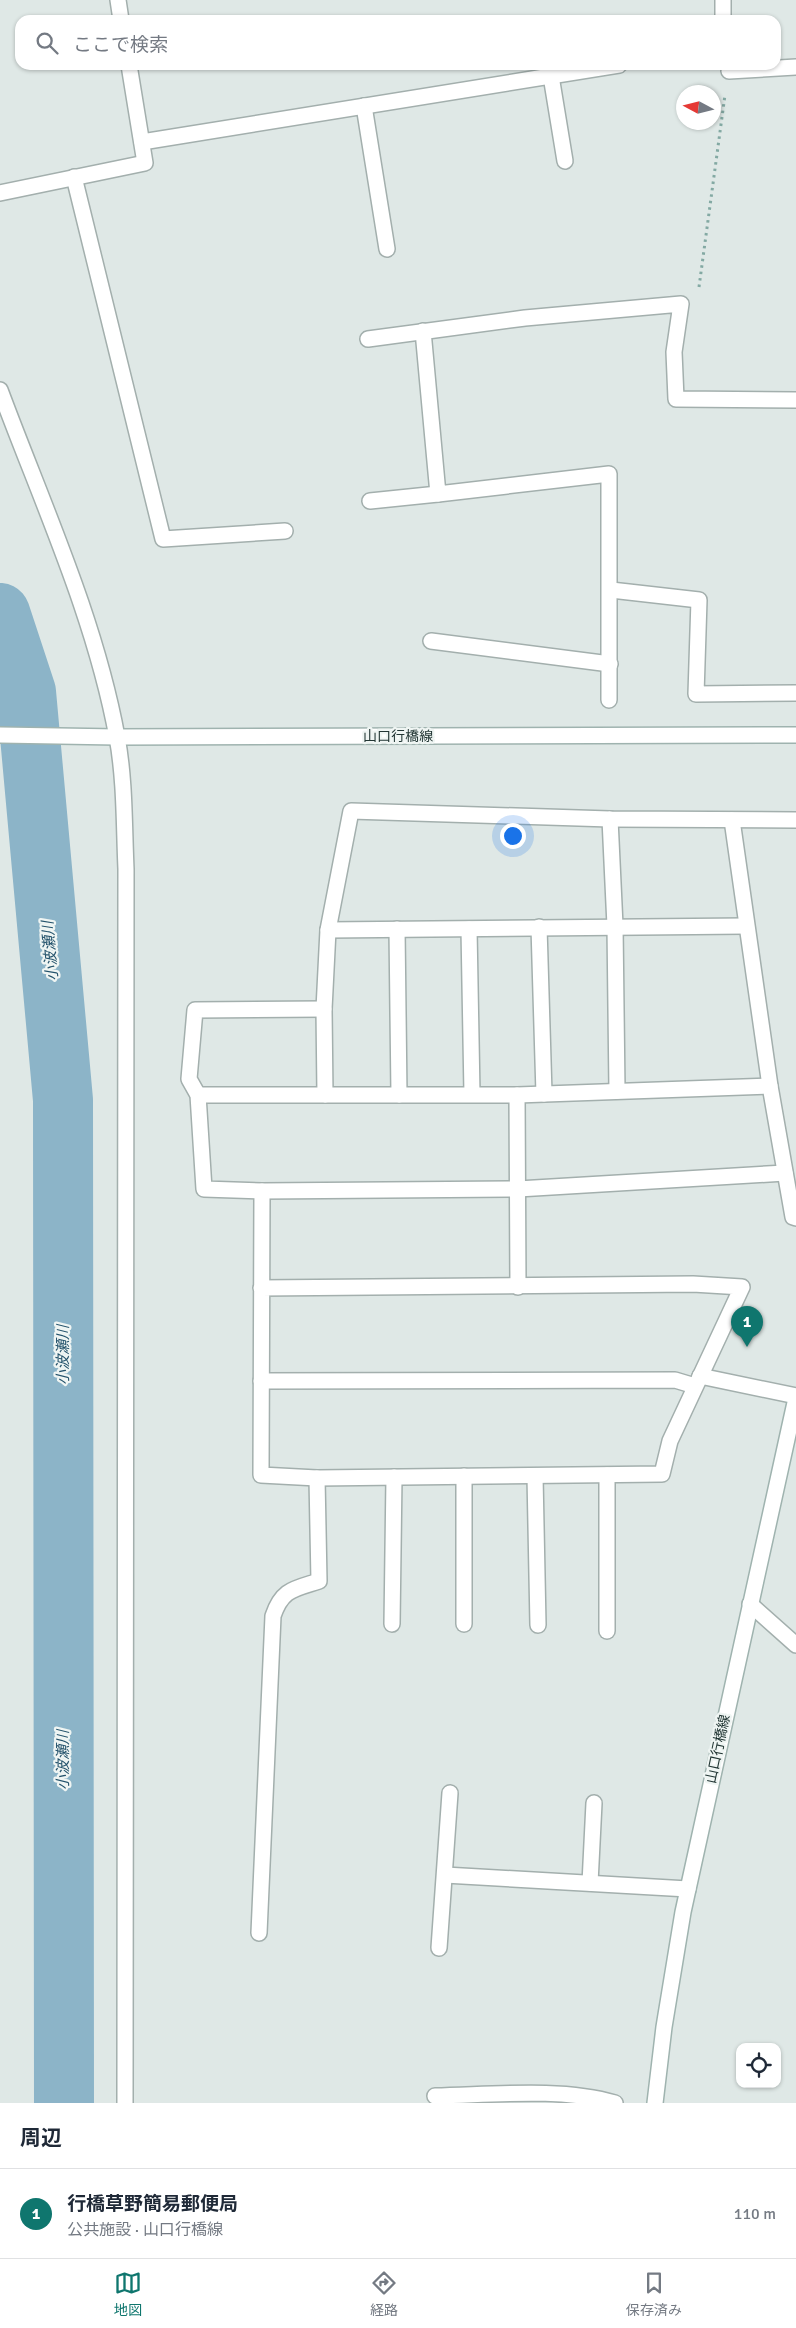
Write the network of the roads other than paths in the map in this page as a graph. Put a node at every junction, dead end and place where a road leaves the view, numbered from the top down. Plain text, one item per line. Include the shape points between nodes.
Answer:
1 (118, 0) edge
2 (723, 0) edge
3 (120, 15) edge
4 (723, 15) edge
5 (796, 67) edge
6 (781, 68) edge
7 (130, 70) edge
8 (588, 70) edge
9 (746, 70) edge
10 (729, 71) road end
11 (551, 76) junction
12 (364, 106) junction
13 (142, 142) junction
14 (565, 161) dead end
15 (74, 177) junction
16 (0, 193) edge
17 (388, 249) dead end
18 (423, 331) junction
19 (368, 339) dead end
20 (0, 390) edge
21 (796, 400) edge
22 (438, 494) junction
23 (370, 501) dead end
24 (285, 531) dead end
25 (610, 590) junction
26 (431, 641) dead end
27 (610, 664) junction
28 (796, 693) edge
29 (609, 700) dead end
30 (0, 735) edge
31 (796, 735) edge
32 (117, 737) junction
33 (610, 819) junction
34 (732, 820) junction
35 (796, 820) edge
36 (615, 926) junction
37 (746, 926) junction
38 (539, 927) junction
39 (469, 928) junction
40 (328, 930) junction
41 (397, 930) junction
42 (324, 1008) junction
43 (770, 1086) junction
44 (617, 1091) junction
45 (472, 1094) junction
46 (544, 1094) junction
47 (198, 1095) junction
48 (325, 1095) junction
49 (399, 1095) junction
50 (518, 1095) junction
51 (785, 1173) junction
52 (518, 1189) junction
53 (262, 1191) junction
54 (796, 1218) edge
55 (518, 1287) junction
56 (262, 1288) junction
57 (698, 1381) junction
58 (261, 1382) junction
59 (796, 1397) edge
60 (792, 1437) edge
61 (607, 1475) junction
62 (464, 1476) junction
63 (535, 1476) junction
64 (394, 1477) junction
65 (317, 1478) junction
66 (750, 1604) junction
67 (392, 1624) dead end
68 (464, 1624) dead end
69 (538, 1625) dead end
70 (607, 1630) dead end
71 (796, 1645) edge
72 (450, 1793) dead end
73 (594, 1802) dead end
74 (444, 1874) junction
75 (590, 1883) junction
76 (688, 1889) junction
77 (259, 1933) dead end
78 (439, 1948) dead end
79 (434, 2096) dead end
80 (125, 2103) edge
81 (615, 2103) edge
82 (655, 2103) edge

1 - 3 street
2 - 4 street
5 - 6 street
7 - 13 street
8 - 11 street
9 - 10 street
11 - 12 street
11 - 14 street
12 - 13 street
12 - 17 street
13 - 15 street via 145,163
15 - 16 street
15 - 24 street via 163,539
18 - 19 street
18 - 21 street via 681,304 674,352 676,399
18 - 22 street
20 - 32 street via 91,634
22 - 23 street
22 - 25 street via 609,474
25 - 27 street
25 - 28 street via 699,600 696,694
26 - 27 street
27 - 29 street
30 - 32 street, 山口行橋線
31 - 32 street, 山口行橋線
32 - 80 street via 126,869
33 - 34 street
33 - 36 street
33 - 40 street via 351,811
34 - 35 street
34 - 37 street
36 - 37 street
36 - 38 street
36 - 44 street
37 - 43 street
38 - 39 street
38 - 46 street
39 - 41 street
39 - 45 street
40 - 41 street
40 - 42 street
41 - 49 street
42 - 47 street via 195,1010 188,1079
42 - 48 street
43 - 44 street
43 - 51 street
44 - 46 street
45 - 49 street
45 - 50 street
46 - 50 street
47 - 48 street
47 - 53 street via 204,1189
48 - 49 street
50 - 52 street
51 - 52 street
51 - 54 street via 792,1216
52 - 53 street
52 - 55 street
53 - 56 street
55 - 56 street
55 - 57 street via 693,1284 742,1287
56 - 58 street
57 - 58 street
57 - 59 street
57 - 61 street via 670,1441 662,1474
58 - 65 street via 261,1476
59 - 60 street, 山口行橋線
60 - 66 street, 山口行橋線
61 - 63 street
61 - 70 street
62 - 63 street
62 - 64 street
62 - 68 street
63 - 69 street
64 - 65 street
64 - 67 street
65 - 77 street via 319,1581 287,1591 273,1616
66 - 71 street
66 - 76 street, 山口行橋線
72 - 74 street
73 - 75 street
74 - 75 street
74 - 78 street
75 - 76 street
76 - 82 street, 山口行橋線 via 664,2027
79 - 81 street via 562,2094

